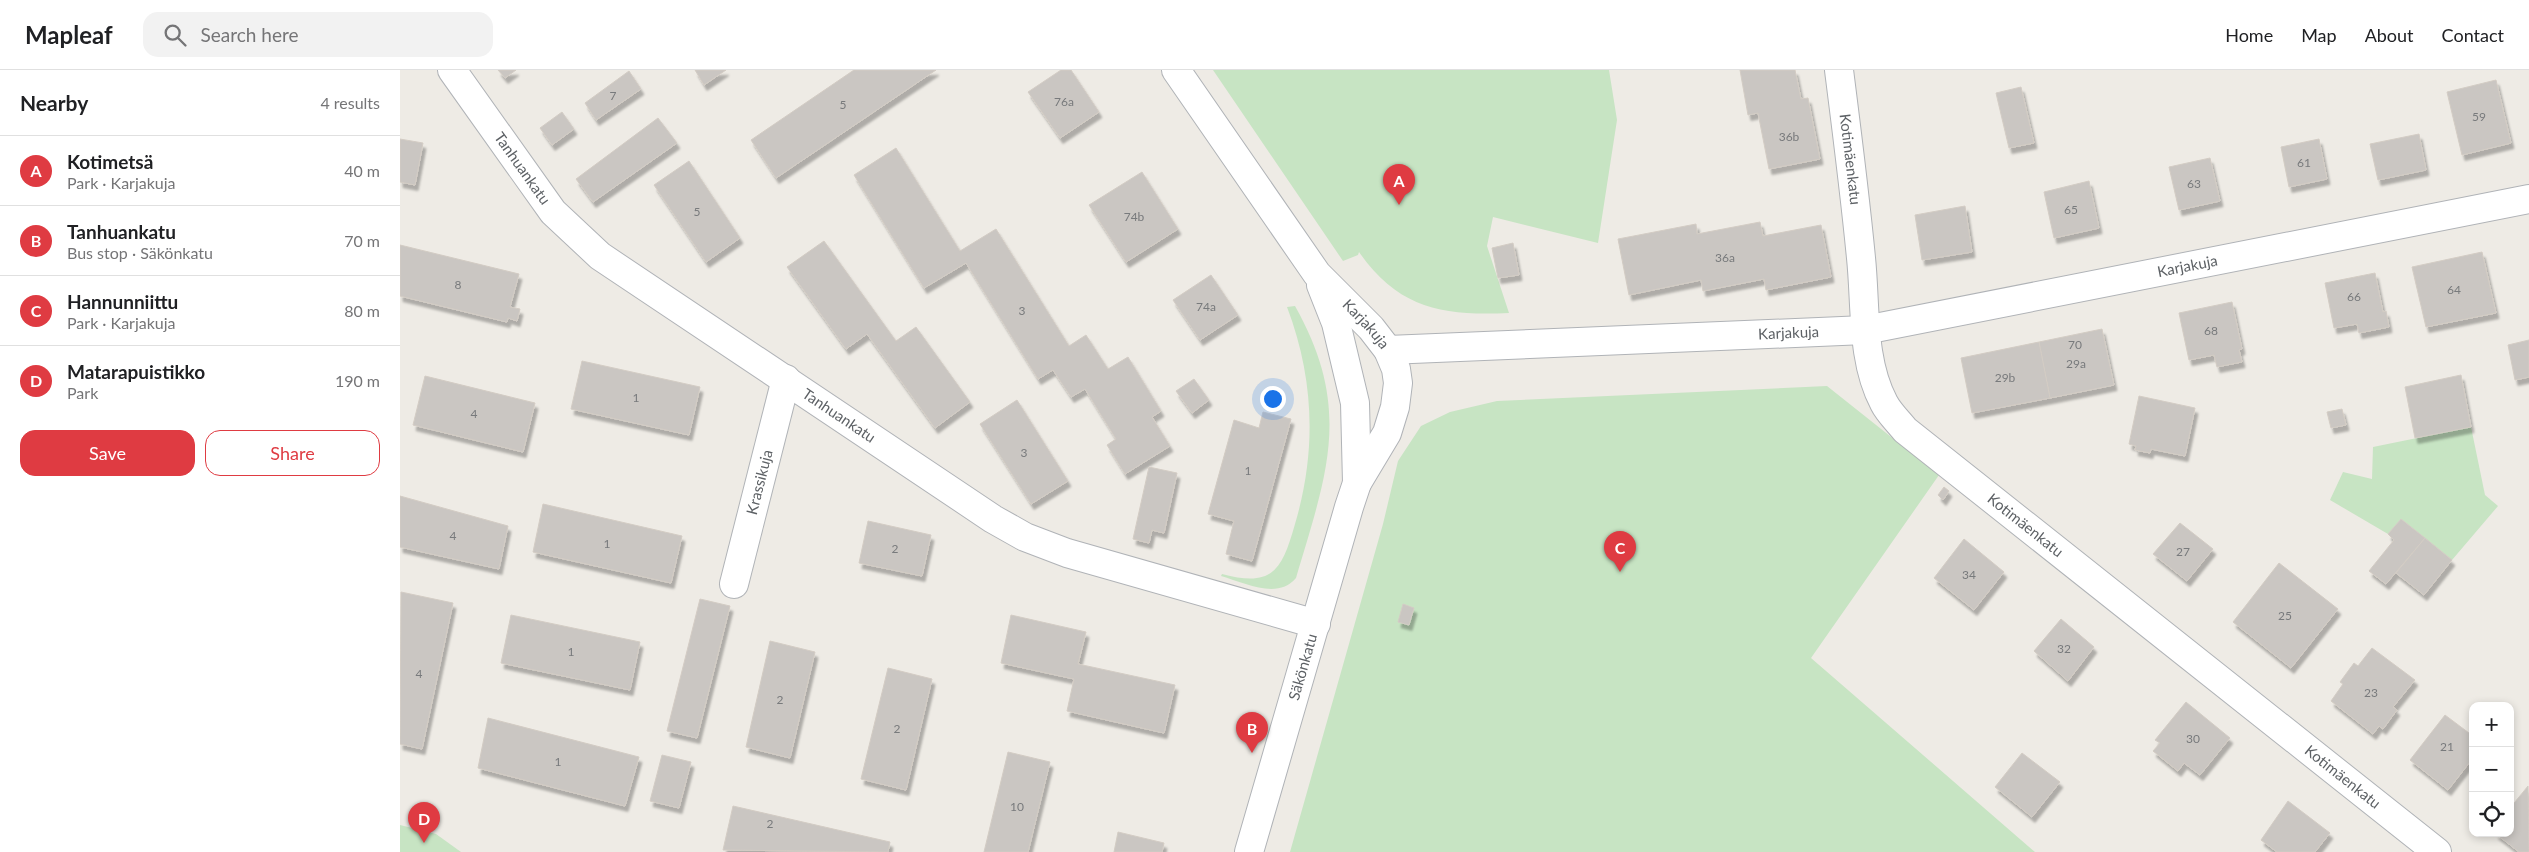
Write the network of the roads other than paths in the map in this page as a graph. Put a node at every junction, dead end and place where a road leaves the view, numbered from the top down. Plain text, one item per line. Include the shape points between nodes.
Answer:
1 (452, 70) edge
2 (1176, 70) edge
3 (1839, 70) edge
4 (2529, 198) edge
5 (1317, 274) junction
6 (1865, 330) junction
7 (1388, 350) junction
8 (786, 379) junction
9 (1357, 483) junction
10 (734, 584) dead end
11 (1316, 624) junction
12 (1249, 852) edge
13 (2437, 852) edge

1 - 8 street, Tanhuankatu via 535,188 574,233 624,274
2 - 5 street, Karjakuja
3 - 6 street, Kotimäenkatu via 1861,256
4 - 6 street, Karjakuja
5 - 7 street, Karjakuja via 1371,328
5 - 9 street, Säkönkatu via 1336,323 1354,403
6 - 7 street, Karjakuja
6 - 13 street, Kotimäenkatu via 1884,403 1905,430
7 - 9 street, Säkönkatu via 1398,383 1395,407 1387,433
8 - 10 street, Krassikuja
8 - 11 street, Tanhuankatu via 993,519 1025,537 1110,566
9 - 11 street, Säkönkatu
11 - 12 street, Säkönkatu

